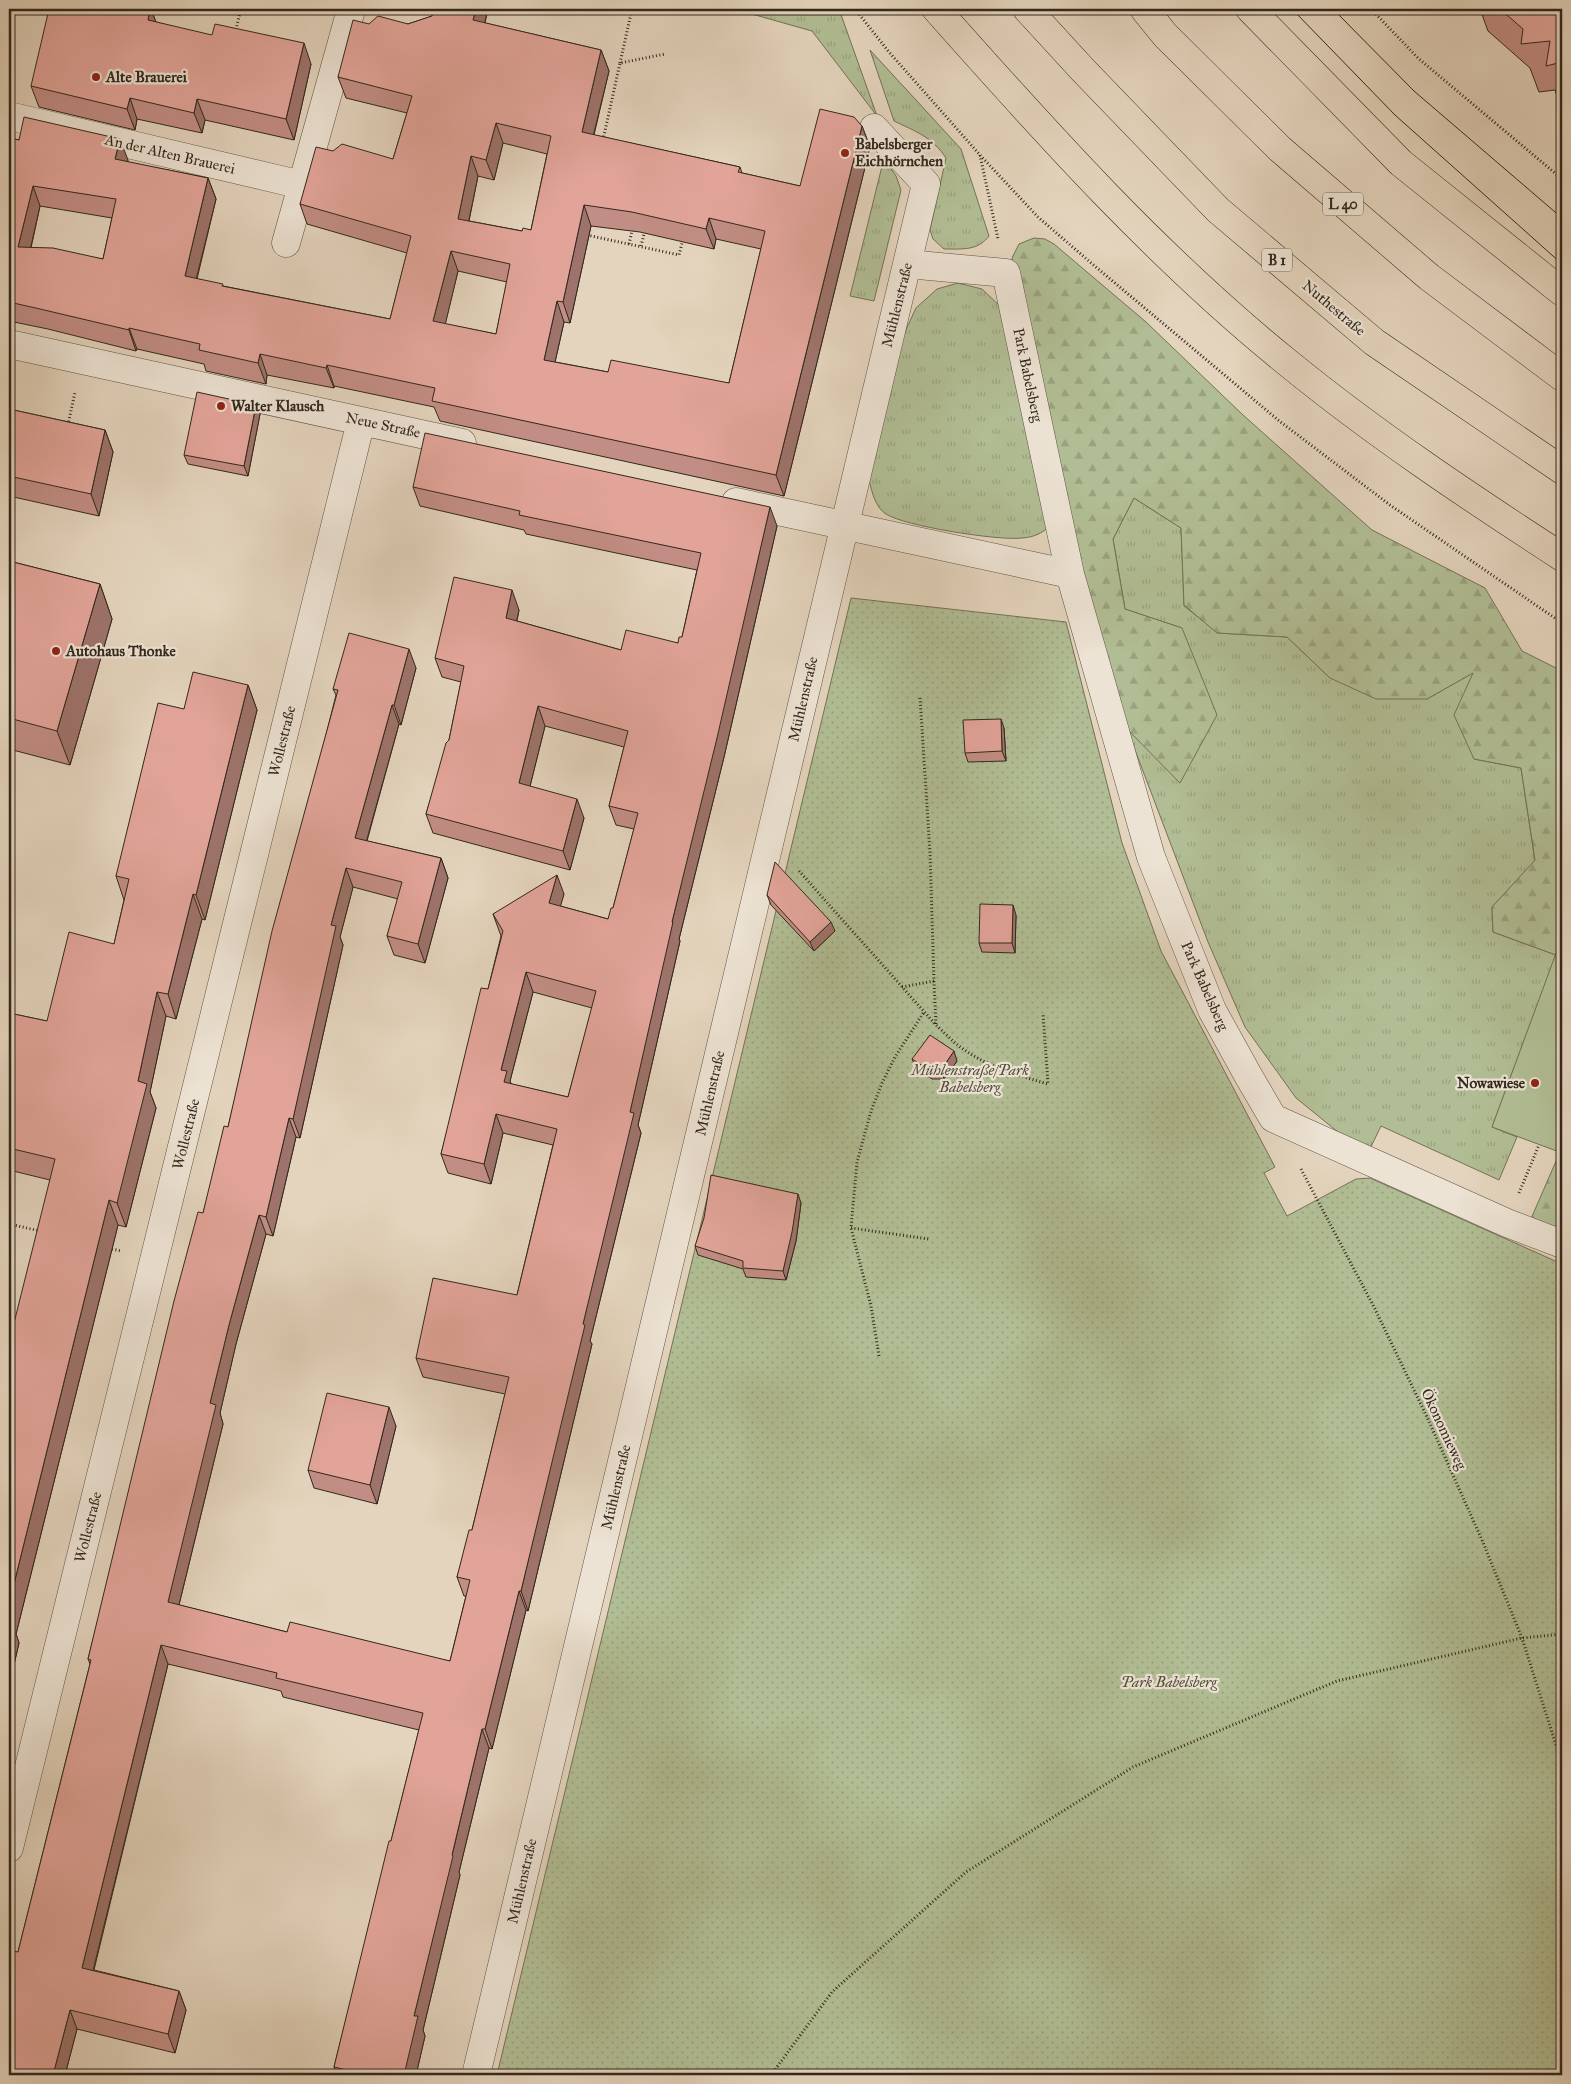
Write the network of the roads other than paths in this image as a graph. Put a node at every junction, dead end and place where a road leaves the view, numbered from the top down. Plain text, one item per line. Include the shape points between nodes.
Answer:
1 (347, 9) edge
2 (936, 9) edge
3 (1027, 9) edge
4 (1144, 9) edge
5 (1250, 9) edge
6 (9, 116) edge
7 (874, 128) dead end
8 (302, 186) junction
9 (286, 243) dead end
10 (907, 264) junction
11 (1562, 292) edge
12 (9, 344) edge
13 (1562, 376) edge
14 (361, 421) junction
15 (491, 449) edge
16 (1562, 470) edge
17 (713, 498) edge
18 (844, 526) junction
19 (1562, 557) edge
20 (1070, 574) junction
21 (1562, 1244) edge
22 (9, 1848) edge
23 (476, 2075) edge

1 - 8 street via 352,10
2 - 19 highway via 1015,98 1162,252 1280,356 1420,464
3 - 16 highway, Nuthestraße / B 1 via 1218,210 1374,342
4 - 13 highway, L 40 via 1280,149 1429,276
5 - 11 highway via 1401,163
6 - 8 street, An der Alten Brauerei
7 - 10 street, Mühlenstraße via 926,184
8 - 9 street
10 - 18 street, Mühlenstraße
10 - 20 street, Park Babelsberg via 1006,273
12 - 14 street, Neue Straße
14 - 15 street, Neue Straße
14 - 22 street, Wollestraße
17 - 18 street
18 - 20 street
18 - 23 street, Mühlenstraße
20 - 21 street, Park Babelsberg via 1151,857 1212,1010 1273,1118 1507,1223

